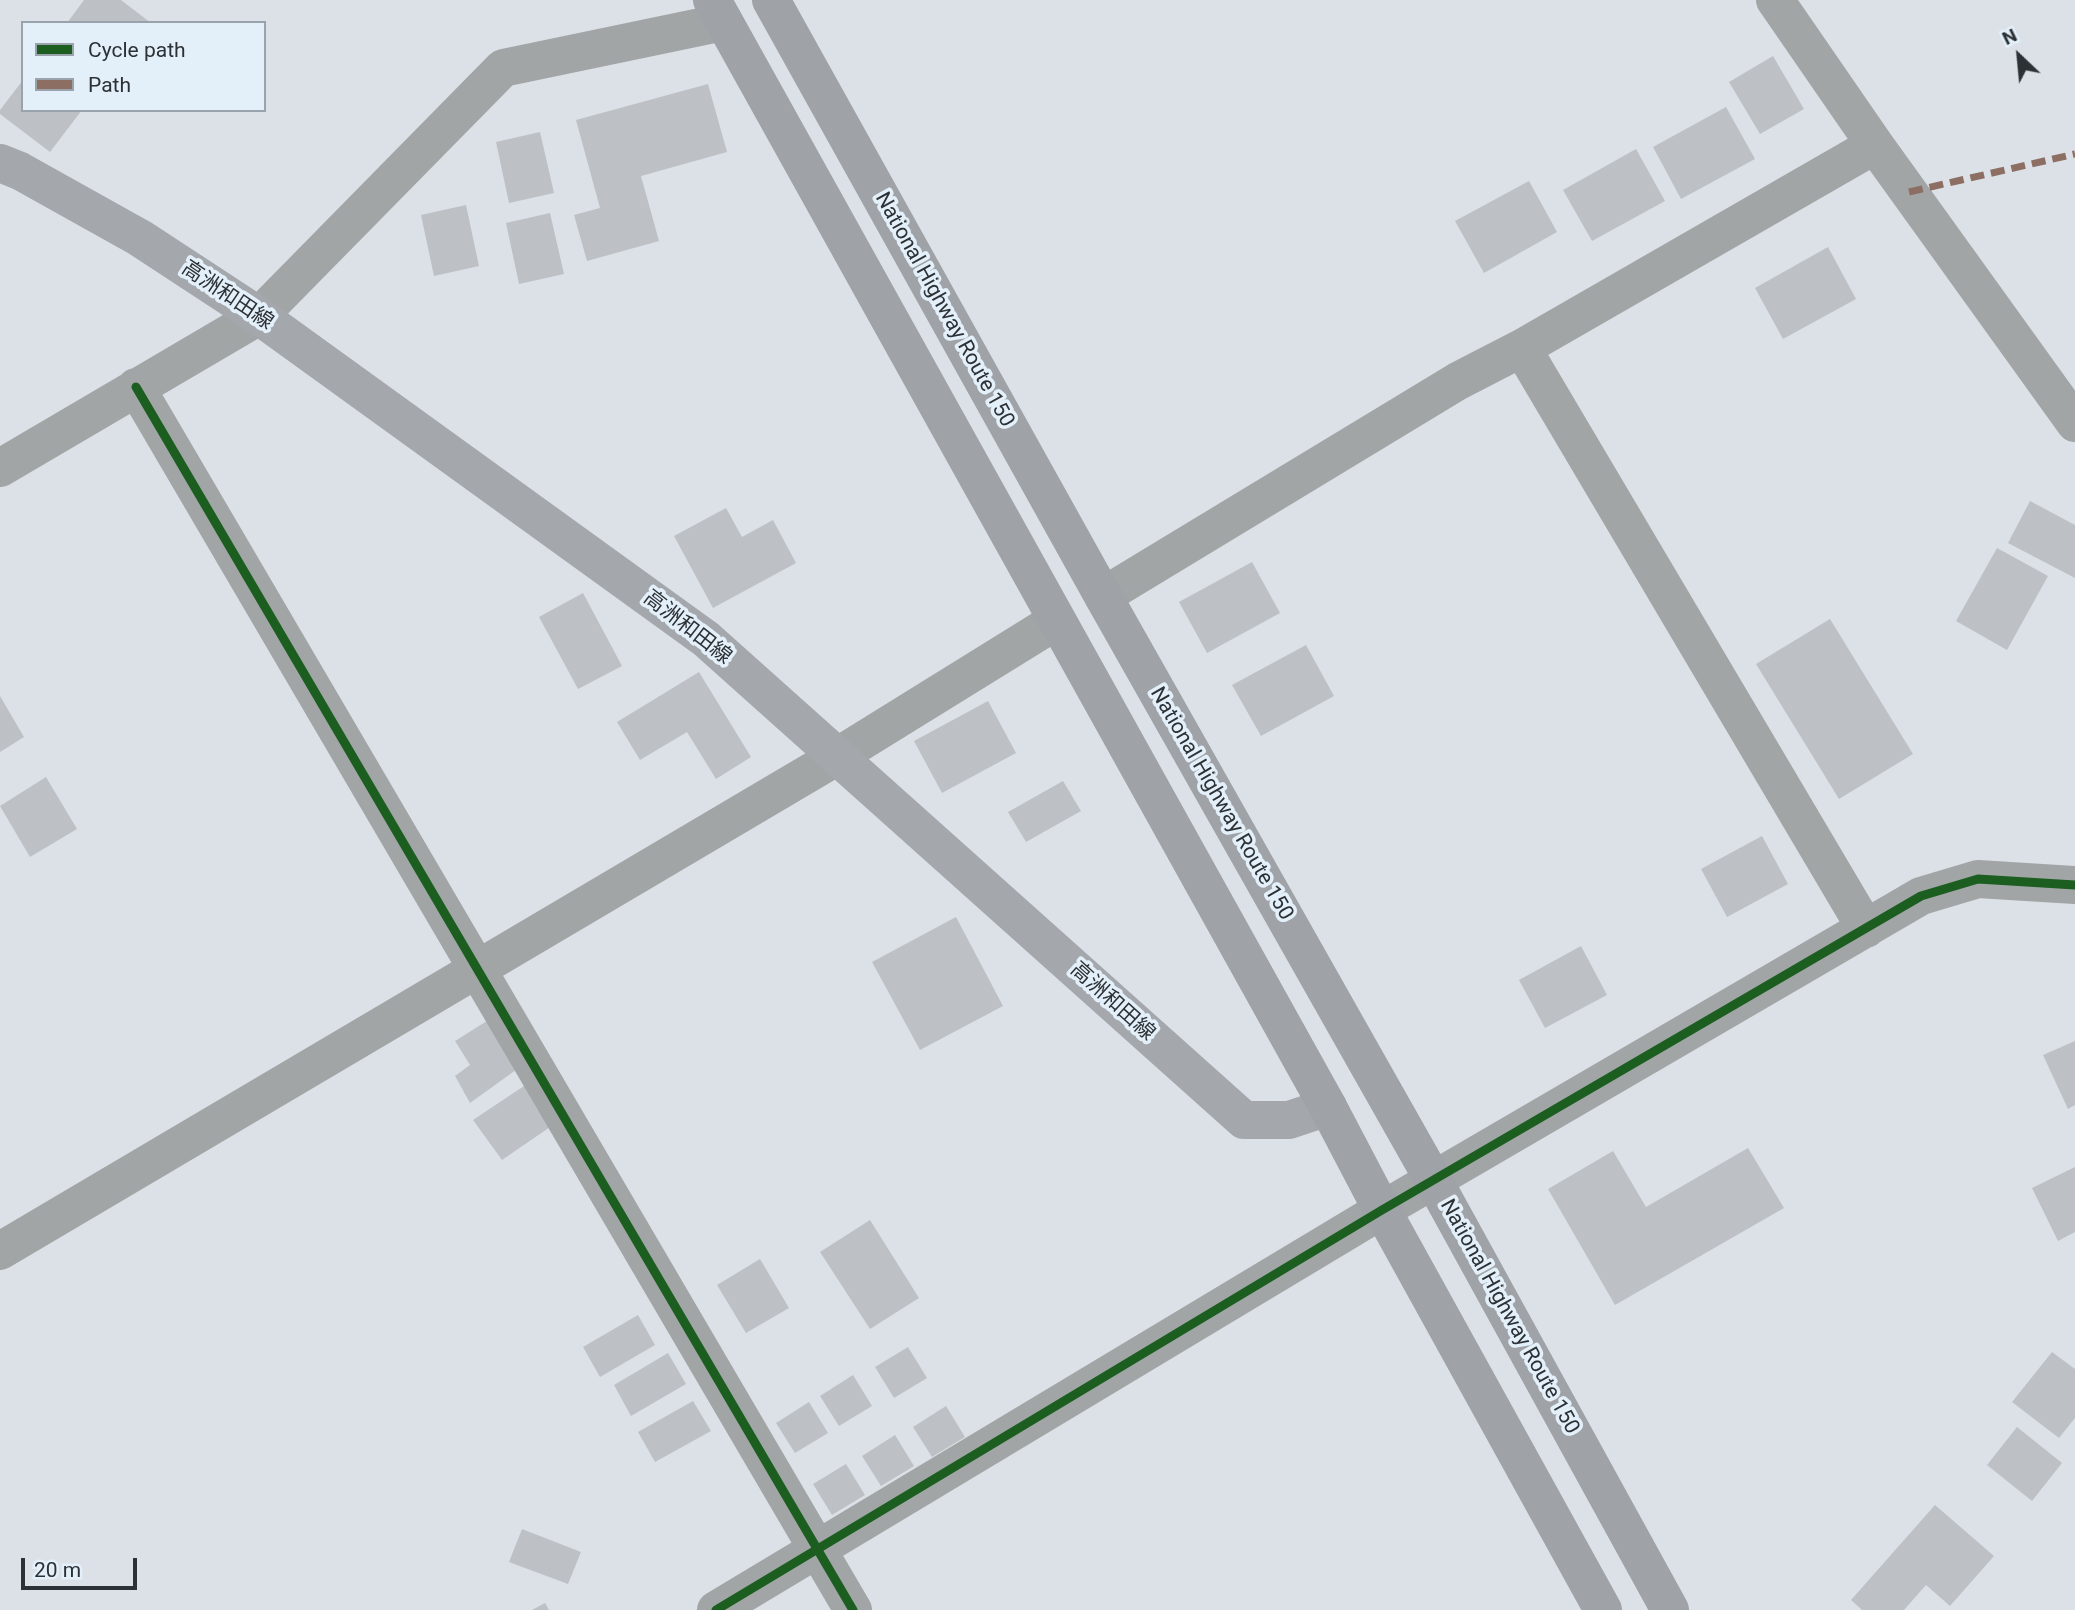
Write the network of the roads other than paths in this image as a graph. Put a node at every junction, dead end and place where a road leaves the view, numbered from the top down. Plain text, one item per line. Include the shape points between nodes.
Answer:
1 (771, 0) edge
2 (1774, 0) edge
3 (718, 11) edge
4 (1875, 145) junction
5 (0, 163) edge
6 (258, 316) junction
7 (1522, 348) junction
8 (136, 387) junction
9 (2075, 423) edge
10 (0, 468) edge
11 (1103, 596) junction
12 (1056, 621) junction
13 (838, 756) junction
14 (2075, 885) edge
15 (1866, 929) junction
16 (476, 969) junction
17 (1328, 1107) junction
18 (1434, 1181) junction
19 (1382, 1210) junction
20 (0, 1251) edge
21 (817, 1549) junction
22 (716, 1610) edge
23 (853, 1610) edge
24 (1602, 1610) edge
25 (1670, 1610) edge

1 - 11 highway, National Highway Route 150
2 - 4 street
3 - 6 street via 503,68
3 - 12 highway
4 - 7 street
4 - 9 street
5 - 6 main road, 高洲和田線 via 139,238
6 - 8 street
6 - 13 main road, 高洲和田線 via 706,639
7 - 11 street via 1458,381
7 - 15 street
8 - 10 street
8 - 16 street
11 - 18 highway, National Highway Route 150
12 - 13 street
12 - 17 highway
13 - 16 street
13 - 17 main road, 高洲和田線 via 1244,1120 1289,1120
14 - 15 street via 1978,879 1921,896
15 - 18 street
16 - 20 street
16 - 21 street
17 - 19 highway
18 - 19 street
18 - 25 highway, National Highway Route 150
19 - 21 street
19 - 24 highway
21 - 22 street
21 - 23 street

